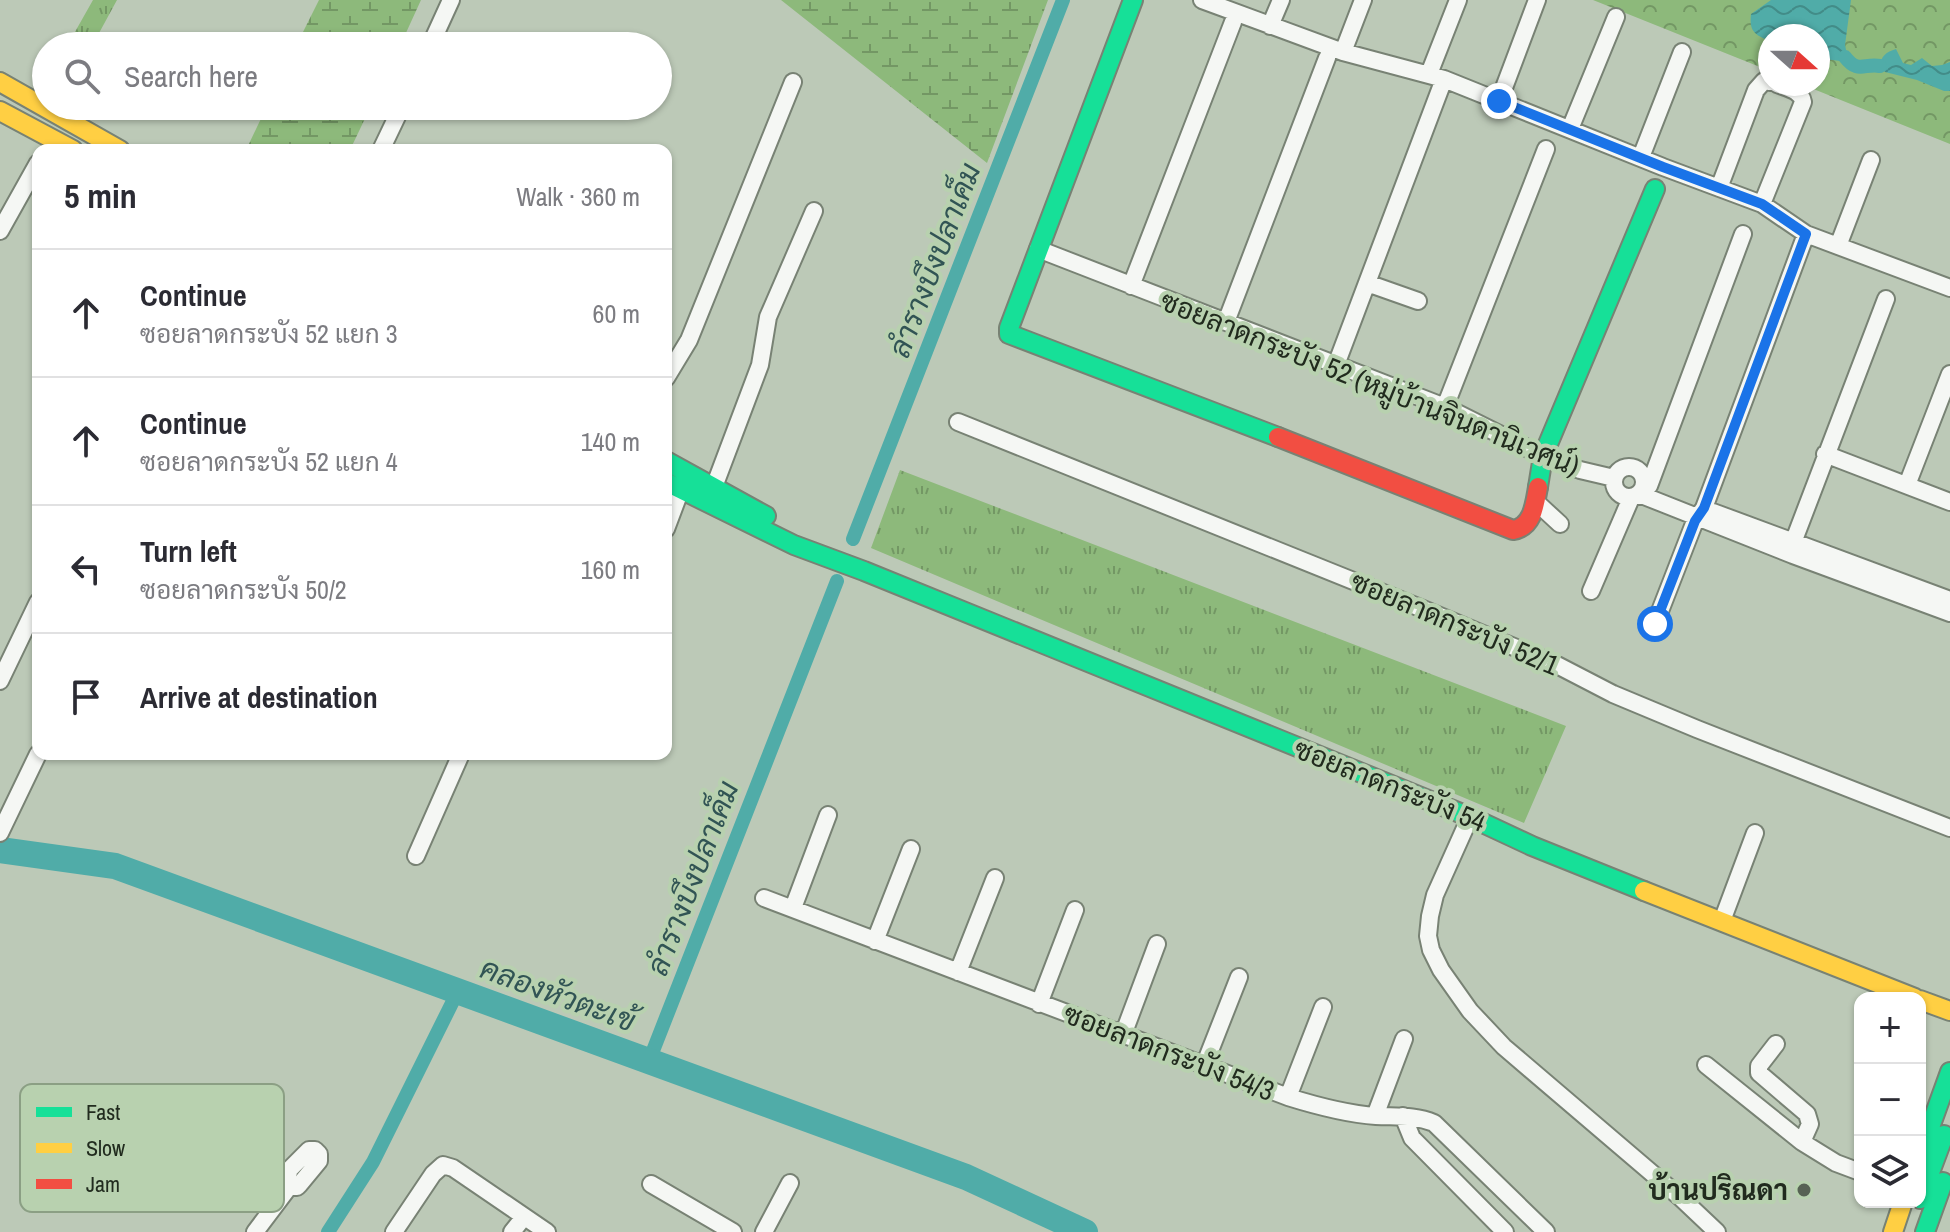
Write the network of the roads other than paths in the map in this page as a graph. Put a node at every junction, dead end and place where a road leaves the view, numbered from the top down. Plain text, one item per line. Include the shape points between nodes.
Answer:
1 (451, 0) edge
2 (1133, 0) edge
3 (1202, 0) edge
4 (1281, 0) edge
5 (1363, 0) edge
6 (1458, 0) edge
7 (1537, 0) edge
8 (1616, 17) dead end
9 (1233, 22) dead end
10 (1270, 26) junction
11 (436, 32) edge
12 (1682, 52) dead end
13 (1335, 55) junction
14 (1436, 76) junction
15 (0, 82) edge
16 (793, 82) dead end
17 (1758, 88) edge
18 (1801, 96) edge
19 (32, 100) edge
20 (1499, 101) junction
21 (0, 111) edge
22 (67, 120) edge
23 (395, 120) edge
24 (1570, 129) junction
25 (49, 144) edge
26 (109, 144) edge
27 (384, 144) edge
28 (1546, 149) dead end
29 (1641, 157) junction
30 (1871, 160) dead end
31 (32, 174) edge
32 (1719, 188) junction
33 (1655, 189) dead end
34 (1762, 204) junction
35 (814, 211) dead end
36 (0, 231) edge
37 (1743, 234) dead end
38 (1806, 234) junction
39 (1838, 246) junction
40 (1038, 249) junction
41 (1367, 283) junction
42 (1131, 286) junction
43 (1950, 288) edge
44 (1886, 299) dead end
45 (1418, 301) dead end
46 (1226, 322) junction
47 (1336, 365) junction
48 (672, 368) edge
49 (1950, 374) edge
50 (1445, 407) junction
51 (958, 422) dead end
52 (1825, 454) junction
53 (1543, 456) junction
54 (672, 464) edge
55 (1614, 478) junction
56 (674, 485) edge
57 (1907, 485) junction
58 (714, 487) junction
59 (1640, 490) junction
60 (1535, 501) junction
61 (1950, 502) edge
62 (1701, 513) junction
63 (1560, 524) dead end
64 (1793, 549) junction
65 (864, 571) junction
66 (1591, 591) dead end
67 (1950, 600) edge
68 (1950, 613) edge
69 (32, 614) edge
70 (1655, 624) dead end
71 (0, 681) edge
72 (35, 760) edge
73 (458, 760) edge
74 (828, 815) dead end
75 (1470, 817) junction
76 (1950, 828) edge
77 (0, 833) edge
78 (1755, 833) dead end
79 (911, 849) dead end
80 (416, 856) dead end
81 (995, 878) dead end
82 (764, 898) dead end
83 (793, 908) junction
84 (1075, 910) dead end
85 (1722, 921) junction
86 (875, 941) junction
87 (1157, 944) dead end
88 (958, 972) junction
89 (1239, 977) dead end
90 (1900, 992) edge
91 (1926, 1002) edge
92 (1039, 1004) junction
93 (1323, 1007) dead end
94 (1950, 1011) edge
95 (1123, 1035) junction
96 (1404, 1039) dead end
97 (1776, 1044) dead end
98 (1706, 1065) dead end
99 (1204, 1066) junction
100 (1950, 1072) edge
101 (1288, 1097) junction
102 (1375, 1116) junction
103 (1403, 1116) junction
104 (1950, 1118) edge
105 (1926, 1138) edge
106 (1802, 1142) junction
107 (1950, 1164) edge
108 (1854, 1170) edge
109 (790, 1183) dead end
110 (651, 1184) dead end
111 (1926, 1184) edge
112 (289, 1187) dead end
113 (1950, 1193) edge
114 (284, 1194) edge
115 (1901, 1208) edge
116 (1917, 1208) edge
117 (270, 1212) edge
118 (524, 1217) junction
119 (721, 1229) edge
120 (255, 1232) edge
121 (394, 1232) edge
122 (512, 1232) edge
123 (547, 1232) edge
124 (764, 1232) edge
125 (1505, 1232) edge
126 (1546, 1232) edge
127 (1717, 1232) edge
128 (1893, 1232) edge
129 (1908, 1232) edge
130 (1925, 1232) edge
131 (1936, 1232) edge

1 - 11 street
2 - 40 main road
3 - 10 street
4 - 10 street
5 - 13 street
6 - 14 street
7 - 20 street
8 - 24 street
9 - 42 street
10 - 13 street
12 - 29 street
13 - 14 street
13 - 46 street
14 - 20 street
14 - 41 street
15 - 19 main road
16 - 48 street via 689,340
17 - 32 street
18 - 34 street
20 - 24 street
21 - 25 main road
22 - 26 main road
23 - 27 street
24 - 29 street
28 - 50 street
29 - 32 street
30 - 39 street
31 - 36 street
32 - 34 street
33 - 53 main road
34 - 38 street
35 - 58 street via 768,317 760,365
37 - 59 street
38 - 39 street
38 - 62 street
39 - 43 street
40 - 42 street, ซอยลาดกระบัง 52 (หมู่บ้านจินดานิเวศน์)
40 - 60 main road via 1009,328 1012,336 1513,530 1526,525
41 - 45 street
41 - 47 street
42 - 46 street, ซอยลาดกระบัง 52 (หมู่บ้านจินดานิเวศน์)
44 - 52 street
46 - 47 street, ซอยลาดกระบัง 52 (หมู่บ้านจินดานิเวศน์)
47 - 50 street, ซอยลาดกระบัง 52 (หมู่บ้านจินดานิเวศน์)
49 - 57 street
50 - 53 street, ซอยลาดกระบัง 52 (หมู่บ้านจินดานิเวศน์)
51 - 76 street, ซอยลาดกระบัง 52/1 via 1423,609 1697,729
52 - 57 street
52 - 64 street
53 - 55 street, ซอยลาดกระบัง 52 (หมู่บ้านจินดานิเวศน์)
53 - 60 main road
54 - 58 main road
55 - 59 street via 1615,490 1625,497
55 - 59 street via 1623,468 1636,468 1641,473
56 - 65 main road via 794,545
57 - 61 street
58 - 65 main road
59 - 62 street
59 - 66 street
60 - 63 street
62 - 64 street
62 - 70 street
64 - 67 street
64 - 68 street
65 - 75 main road, ซอยลาดกระบัง 54
69 - 71 street
72 - 77 street
73 - 80 street
74 - 83 street
75 - 85 main road, ซอยลาดกระบัง 54
75 - 127 street via 1430,916 1428,936 1441,970 1504,1047
78 - 85 street
79 - 86 street
81 - 88 street
82 - 83 street, ซอยลาดกระบัง 54/3
83 - 86 street, ซอยลาดกระบัง 54/3
84 - 92 street
85 - 90 main road, ซอยลาดกระบัง 54
86 - 88 street, ซอยลาดกระบัง 54/3
87 - 95 street
88 - 92 street, ซอยลาดกระบัง 54/3
89 - 99 street
91 - 94 main road, ซอยลาดกระบัง 54
92 - 95 street, ซอยลาดกระบัง 54/3
93 - 101 street
95 - 99 street, ซอยลาดกระบัง 54/3
96 - 102 street
97 - 106 street via 1759,1073 1807,1114 1810,1124
98 - 106 street
99 - 101 street, ซอยลาดกระบัง 54/3
100 - 105 main road
101 - 102 street, ซอยลาดกระบัง 54/3
102 - 103 street, ซอยลาดกระบัง 54/3
103 - 125 street via 1412,1138
103 - 126 street, ซอยลาดกระบัง 54/3 via 1441,1128
104 - 111 main road
106 - 108 street
107 - 130 main road
109 - 124 street
110 - 119 street
112 - 114 street
113 - 131 main road
115 - 128 main road
116 - 129 main road
117 - 120 street
118 - 121 street via 443,1165
118 - 122 street
118 - 123 street

